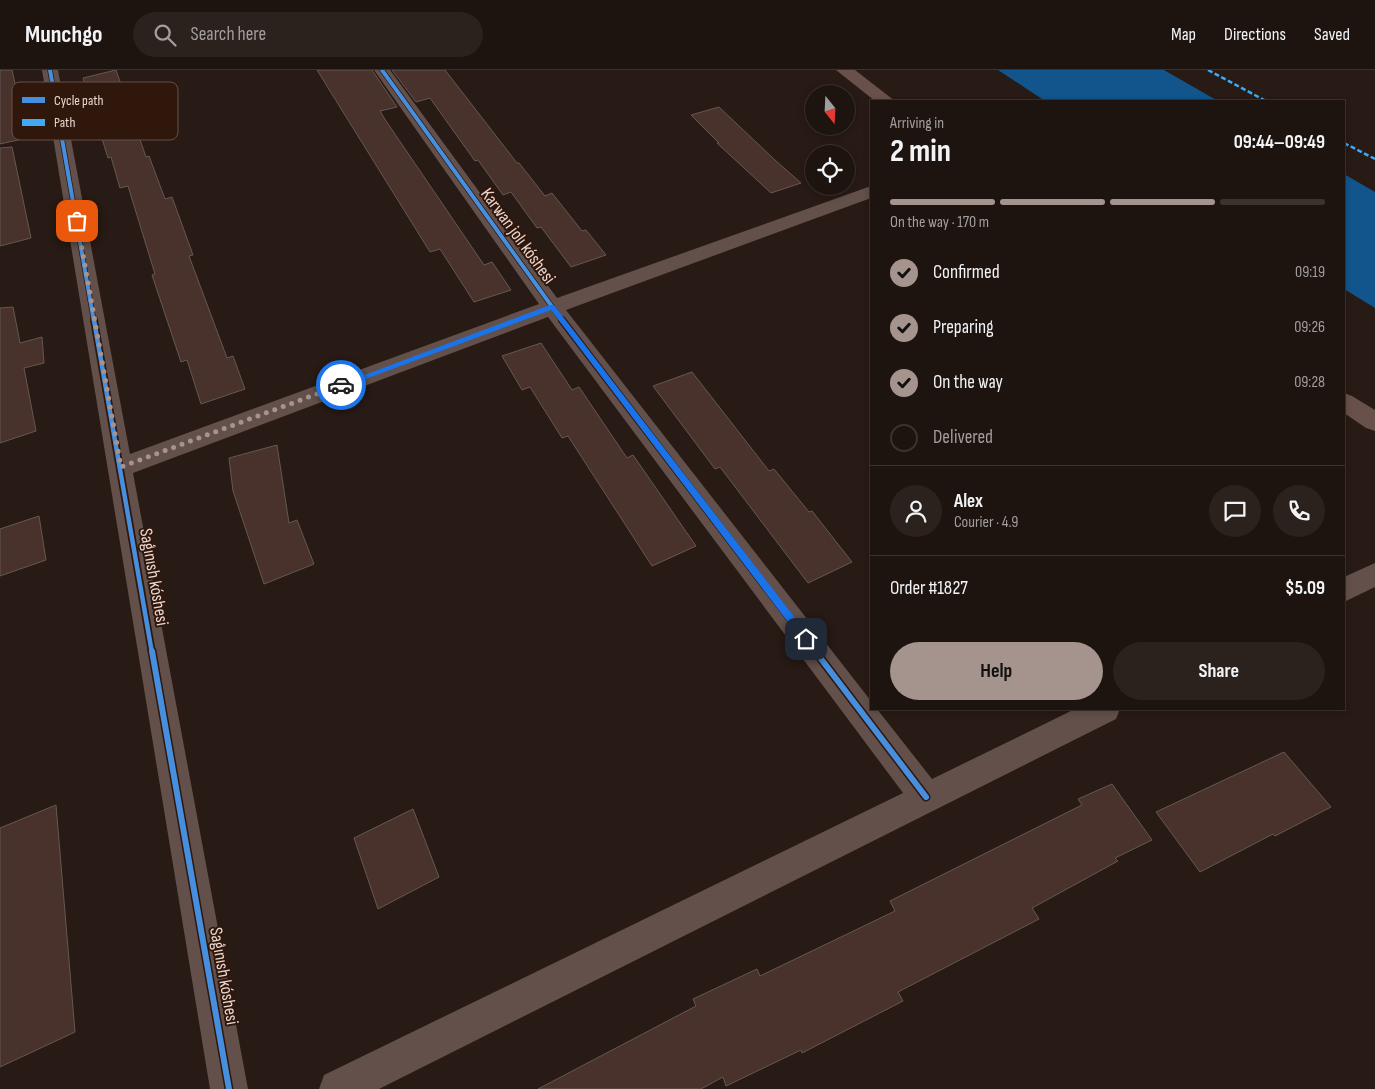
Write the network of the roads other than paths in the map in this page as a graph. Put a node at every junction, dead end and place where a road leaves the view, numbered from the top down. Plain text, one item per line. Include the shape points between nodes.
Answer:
1 (382, 70) edge
2 (844, 70) edge
3 (885, 100) edge
4 (63, 140) edge
5 (870, 192) edge
6 (552, 307) junction
7 (1345, 403) edge
8 (1375, 422) edge
9 (121, 467) junction
10 (1375, 574) edge
11 (1345, 589) edge
12 (1103, 710) edge
13 (926, 797) junction
14 (229, 1089) edge
15 (338, 1089) edge

1 - 6 street, Karwan jolı kóshesi
2 - 3 main road
4 - 9 street, Saǵınısh kóshesi
5 - 6 street
6 - 9 street
6 - 13 street, Karwan jolı kóshesi
7 - 8 main road
9 - 14 street, Saǵınısh kóshesi
10 - 11 street
12 - 13 street
13 - 15 street

